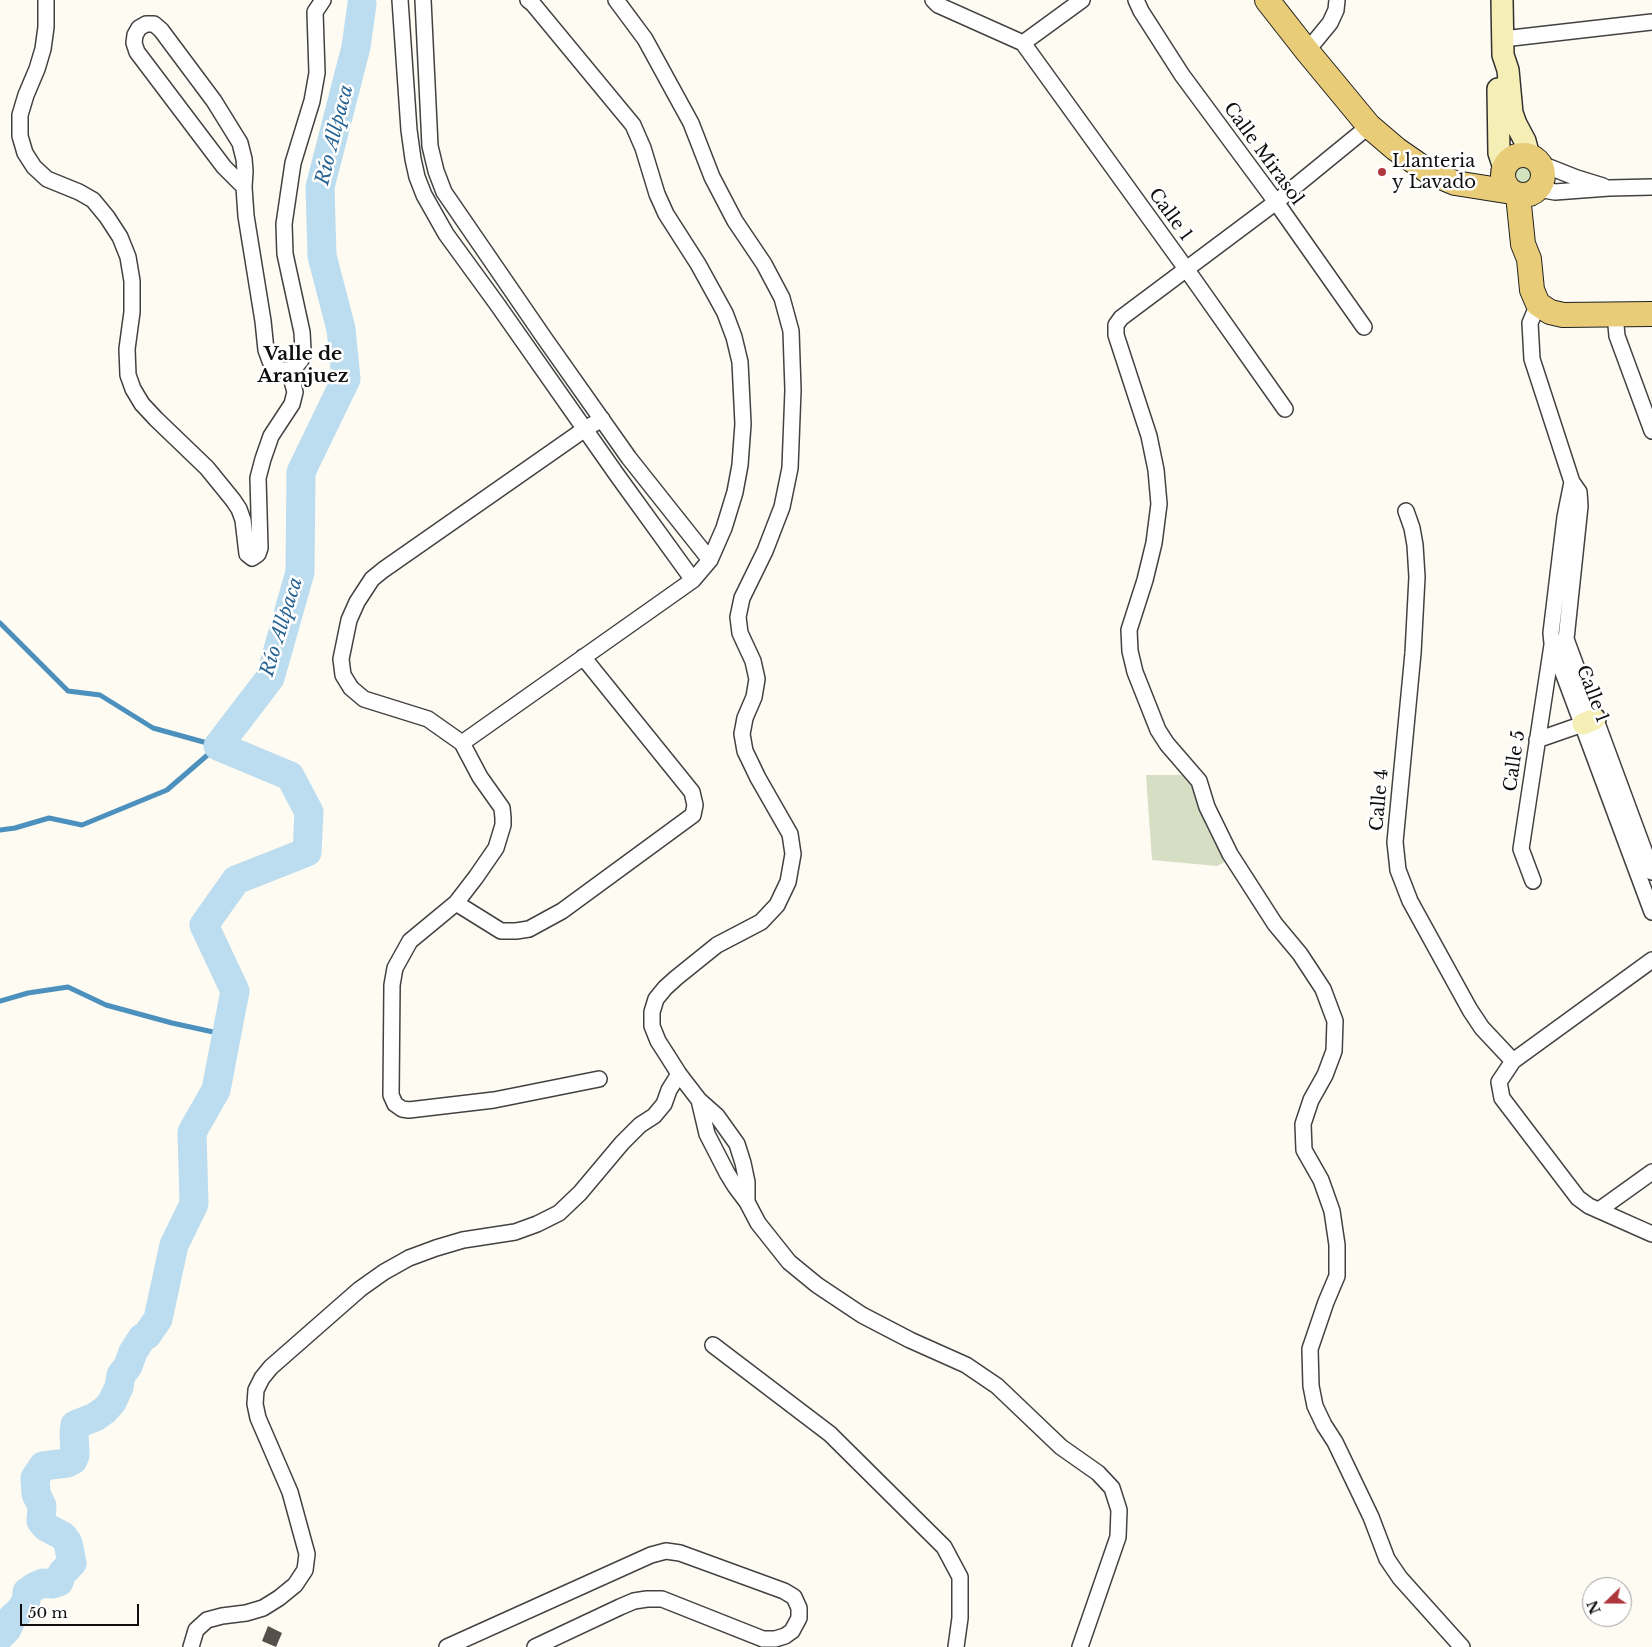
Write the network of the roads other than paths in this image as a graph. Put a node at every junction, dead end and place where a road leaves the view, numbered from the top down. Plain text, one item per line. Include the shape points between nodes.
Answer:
1 (46, 0) edge
2 (323, 0) edge
3 (400, 0) edge
4 (423, 0) edge
5 (528, 0) edge
6 (616, 0) edge
7 (933, 0) edge
8 (1082, 0) edge
9 (1136, 0) edge
10 (1267, 0) edge
11 (1337, 0) edge
12 (1502, 0) edge
13 (1652, 22) edge
14 (1023, 43) junction
15 (1503, 47) junction
16 (1307, 51) junction
17 (1369, 126) junction
18 (1534, 159) junction
19 (1523, 186) junction
20 (244, 187) junction
21 (1652, 187) edge
22 (1609, 188) junction
23 (1276, 202) junction
24 (1187, 270) junction
25 (1538, 304) junction
26 (1652, 314) edge
27 (1615, 315) junction
28 (1364, 327) dead end
29 (289, 370) junction
30 (1285, 409) dead end
31 (602, 419) junction
32 (1651, 423) edge
33 (585, 429) junction
34 (1572, 482) junction
35 (1406, 511) dead end
36 (710, 560) junction
37 (693, 580) junction
38 (1552, 643) junction
39 (583, 657) junction
40 (1589, 721) junction
41 (1537, 740) junction
42 (462, 743) junction
43 (1652, 872) edge
44 (1533, 882) dead end
45 (456, 903) junction
46 (1652, 912) edge
47 (1652, 960) edge
48 (1513, 1061) junction
49 (679, 1074) junction
50 (599, 1079) dead end
51 (699, 1100) junction
52 (1652, 1172) edge
53 (747, 1202) junction
54 (1599, 1210) junction
55 (1652, 1234) edge
56 (713, 1345) dead end
57 (191, 1647) edge
58 (447, 1647) edge
59 (535, 1647) edge
60 (956, 1647) edge
61 (1080, 1647) edge
62 (1462, 1647) edge

1 - 29 street via 42,49 20,115 20,136 26,153 34,167 47,179 93,200 120,238 132,280 132,312 126,349 128,375 133,389 147,409 207,468 233,500 243,520 247,554 252,558 260,548 258,478 262,459 271,436 292,404 295,392
2 - 29 street via 316,12 316,73 312,101 293,163 284,224 285,254 303,350 301,360
3 - 33 street via 413,159 424,195 446,234
4 - 31 street via 430,146 444,192
5 - 36 street via 634,125 666,214 698,264 725,313 734,337 740,362 744,424 740,465 724,528
6 - 49 street via 645,39 687,116 716,186 782,298 791,331 790,468 782,507 742,598 738,617 740,633 753,661 756,679 754,697 742,734 745,751 790,834 793,854 788,882 777,905 761,922 717,946 664,988 656,999 652,1026
7 - 14 street
8 - 14 street
9 - 23 street, Calle Mirasol via 1182,75
10 - 16 main road
11 - 16 street via 1330,23
12 - 15 main road
13 - 15 street
14 - 24 street, Calle 1
15 - 18 main road via 1512,113
15 - 19 main road via 1498,71 1499,153
16 - 17 main road
17 - 19 main road via 1430,172 1455,183 1481,188 1497,182
17 - 23 street
18 - 19 main road via 1543,176
18 - 19 main road via 1516,156 1506,162
18 - 22 street
19 - 22 street via 1555,192
19 - 25 main road via 1523,244
20 - 20 street via 224,167 137,52 135,35 146,24 154,24 161,30 240,143 244,159
20 - 29 street via 266,350 275,367
21 - 22 street
23 - 24 street
23 - 28 street, Calle Mirasol
24 - 30 street, Calle 1
24 - 62 street via 1116,325 1116,335 1149,436 1159,504 1154,543 1129,630 1134,672 1166,744 1198,781 1230,854 1275,924 1323,989 1335,1021 1334,1051 1302,1124 1304,1150 1330,1203 1337,1245 1337,1276 1310,1349 1315,1406 1367,1509 1387,1559
25 - 27 main road via 1563,315
25 - 34 street, Calle 1 via 1530,323 1532,359
26 - 27 main road
27 - 32 street via 1617,336
31 - 33 street
31 - 36 street
33 - 37 street
33 - 42 street via 383,570 372,579 349,620 341,659 343,675 351,688 364,699 428,719
34 - 38 street, Calle 1 via 1564,526
34 - 40 street, Calle 1 via 1579,492 1580,506 1566,638
35 - 48 street, Calle 4 via 1415,544 1416,577 1413,653 1395,842 1398,870 1410,901 1470,1010
36 - 37 street
37 - 39 street
38 - 40 street, Calle 1
38 - 41 street, Calle 5
39 - 42 street
39 - 45 street via 692,792 693,815 562,911 529,929 501,931
40 - 41 street
40 - 43 street, Calle 1
40 - 46 street, Calle 1
41 - 44 street, Calle 5 via 1521,849
42 - 45 street via 502,808 503,825 496,848
45 - 50 street via 410,941 395,968 391,1095 395,1104 402,1110 494,1100
47 - 48 street
48 - 54 street via 1499,1082 1502,1098 1578,1198
49 - 51 street
49 - 57 street via 654,1116 622,1143 580,1193 558,1213 515,1232 463,1240 409,1258 360,1289 271,1367 256,1390 255,1404 290,1492 307,1554 305,1570 295,1585 263,1608 207,1620 196,1630
51 - 53 street via 707,1134 727,1173
51 - 53 street via 717,1116 737,1144 747,1182
52 - 54 street
53 - 61 street via 772,1243 817,1285 862,1315 966,1366 997,1386 1061,1447 1098,1473 1112,1488 1120,1510 1118,1537
54 - 55 street
56 - 60 street via 830,1434 944,1547 960,1578
58 - 59 street via 666,1551 680,1553 784,1591 794,1597 799,1608 799,1618 792,1631 775,1639 763,1639 662,1600 647,1599 634,1601

